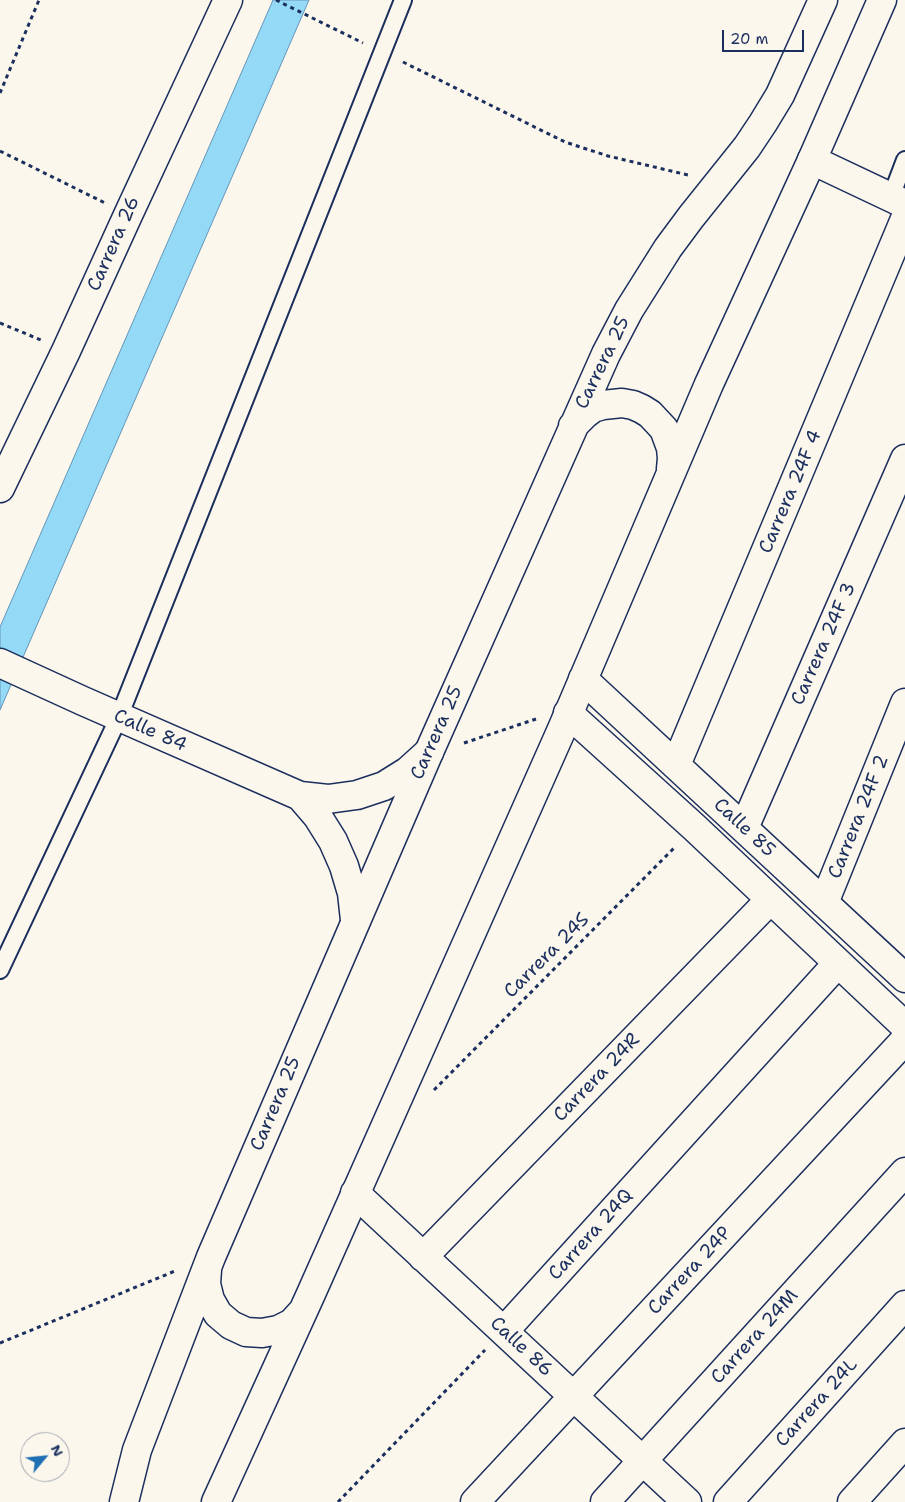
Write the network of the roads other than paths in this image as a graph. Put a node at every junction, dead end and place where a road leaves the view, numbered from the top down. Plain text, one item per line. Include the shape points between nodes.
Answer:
1 (228, 0) edge
2 (403, 0) edge
3 (823, 0) edge
4 (882, 0) edge
5 (812, 160) junction
6 (905, 160) edge
7 (900, 207) edge
8 (571, 429) junction
9 (905, 460) edge
10 (668, 478) junction
11 (0, 488) edge
12 (0, 663) edge
13 (584, 679) junction
14 (905, 703) edge
15 (568, 712) junction
16 (119, 717) junction
17 (428, 752) junction
18 (676, 765) junction
19 (300, 796) junction
20 (744, 828) junction
21 (770, 900) junction
22 (824, 903) junction
23 (355, 920) junction
24 (905, 948) edge
25 (874, 949) junction
26 (838, 963) junction
27 (0, 970) edge
28 (905, 978) edge
29 (905, 1026) edge
30 (905, 1040) edge
31 (905, 1172) edge
32 (355, 1193) junction
33 (211, 1257) junction
34 (424, 1257) junction
35 (310, 1296) junction
36 (905, 1305) edge
37 (504, 1331) junction
38 (573, 1396) junction
39 (905, 1444) edge
40 (642, 1460) junction
41 (124, 1502) edge
42 (216, 1502) edge
43 (475, 1502) edge
44 (605, 1502) edge
45 (687, 1502) edge
46 (728, 1502) edge
47 (852, 1502) edge

1 - 11 street, Carrera 26
2 - 16 lane
3 - 8 street, Carrera 25 via 780,95 747,147 668,248 629,310
4 - 5 street
5 - 7 street
5 - 10 street
6 - 7 lane
7 - 18 street, Carrera 24F 4
8 - 10 street via 593,408 603,405 622,403 642,409 658,421 668,438 672,458
8 - 17 street, Carrera 25
9 - 20 street, Carrera 24F 3
10 - 13 street
12 - 16 street, Calle 84
13 - 15 street
13 - 18 street, Calle 85
14 - 22 street, Carrera 24F 2
15 - 21 street
15 - 32 street
16 - 19 street, Calle 84
16 - 27 lane
17 - 19 street, Calle 84 via 408,771 384,786 357,795 328,799
17 - 23 street, Carrera 25
18 - 20 street, Calle 85
19 - 23 street, Calle 84 via 333,841 352,893
20 - 22 street, Calle 85
21 - 26 street
21 - 34 street, Carrera 24R
22 - 25 street, Calle 85
23 - 33 street, Carrera 25
24 - 25 street
25 - 28 street, Calle 85
26 - 29 street
26 - 37 street, Carrera 24Q
30 - 38 street, Carrera 24P
31 - 40 street, Carrera 24M
32 - 34 street, Calle 86
32 - 35 street
33 - 35 street via 206,1284 210,1300 218,1314 246,1332 262,1334 278,1330 303,1311
33 - 41 street, Carrera 25 via 137,1450
34 - 37 street, Calle 86
35 - 42 street
36 - 46 street, Carrera 24L
37 - 38 street, Calle 86
38 - 40 street, Calle 86
38 - 43 street, Carrera 24P
39 - 47 street
40 - 44 street, Carrera 24M
40 - 45 street, Calle 86

